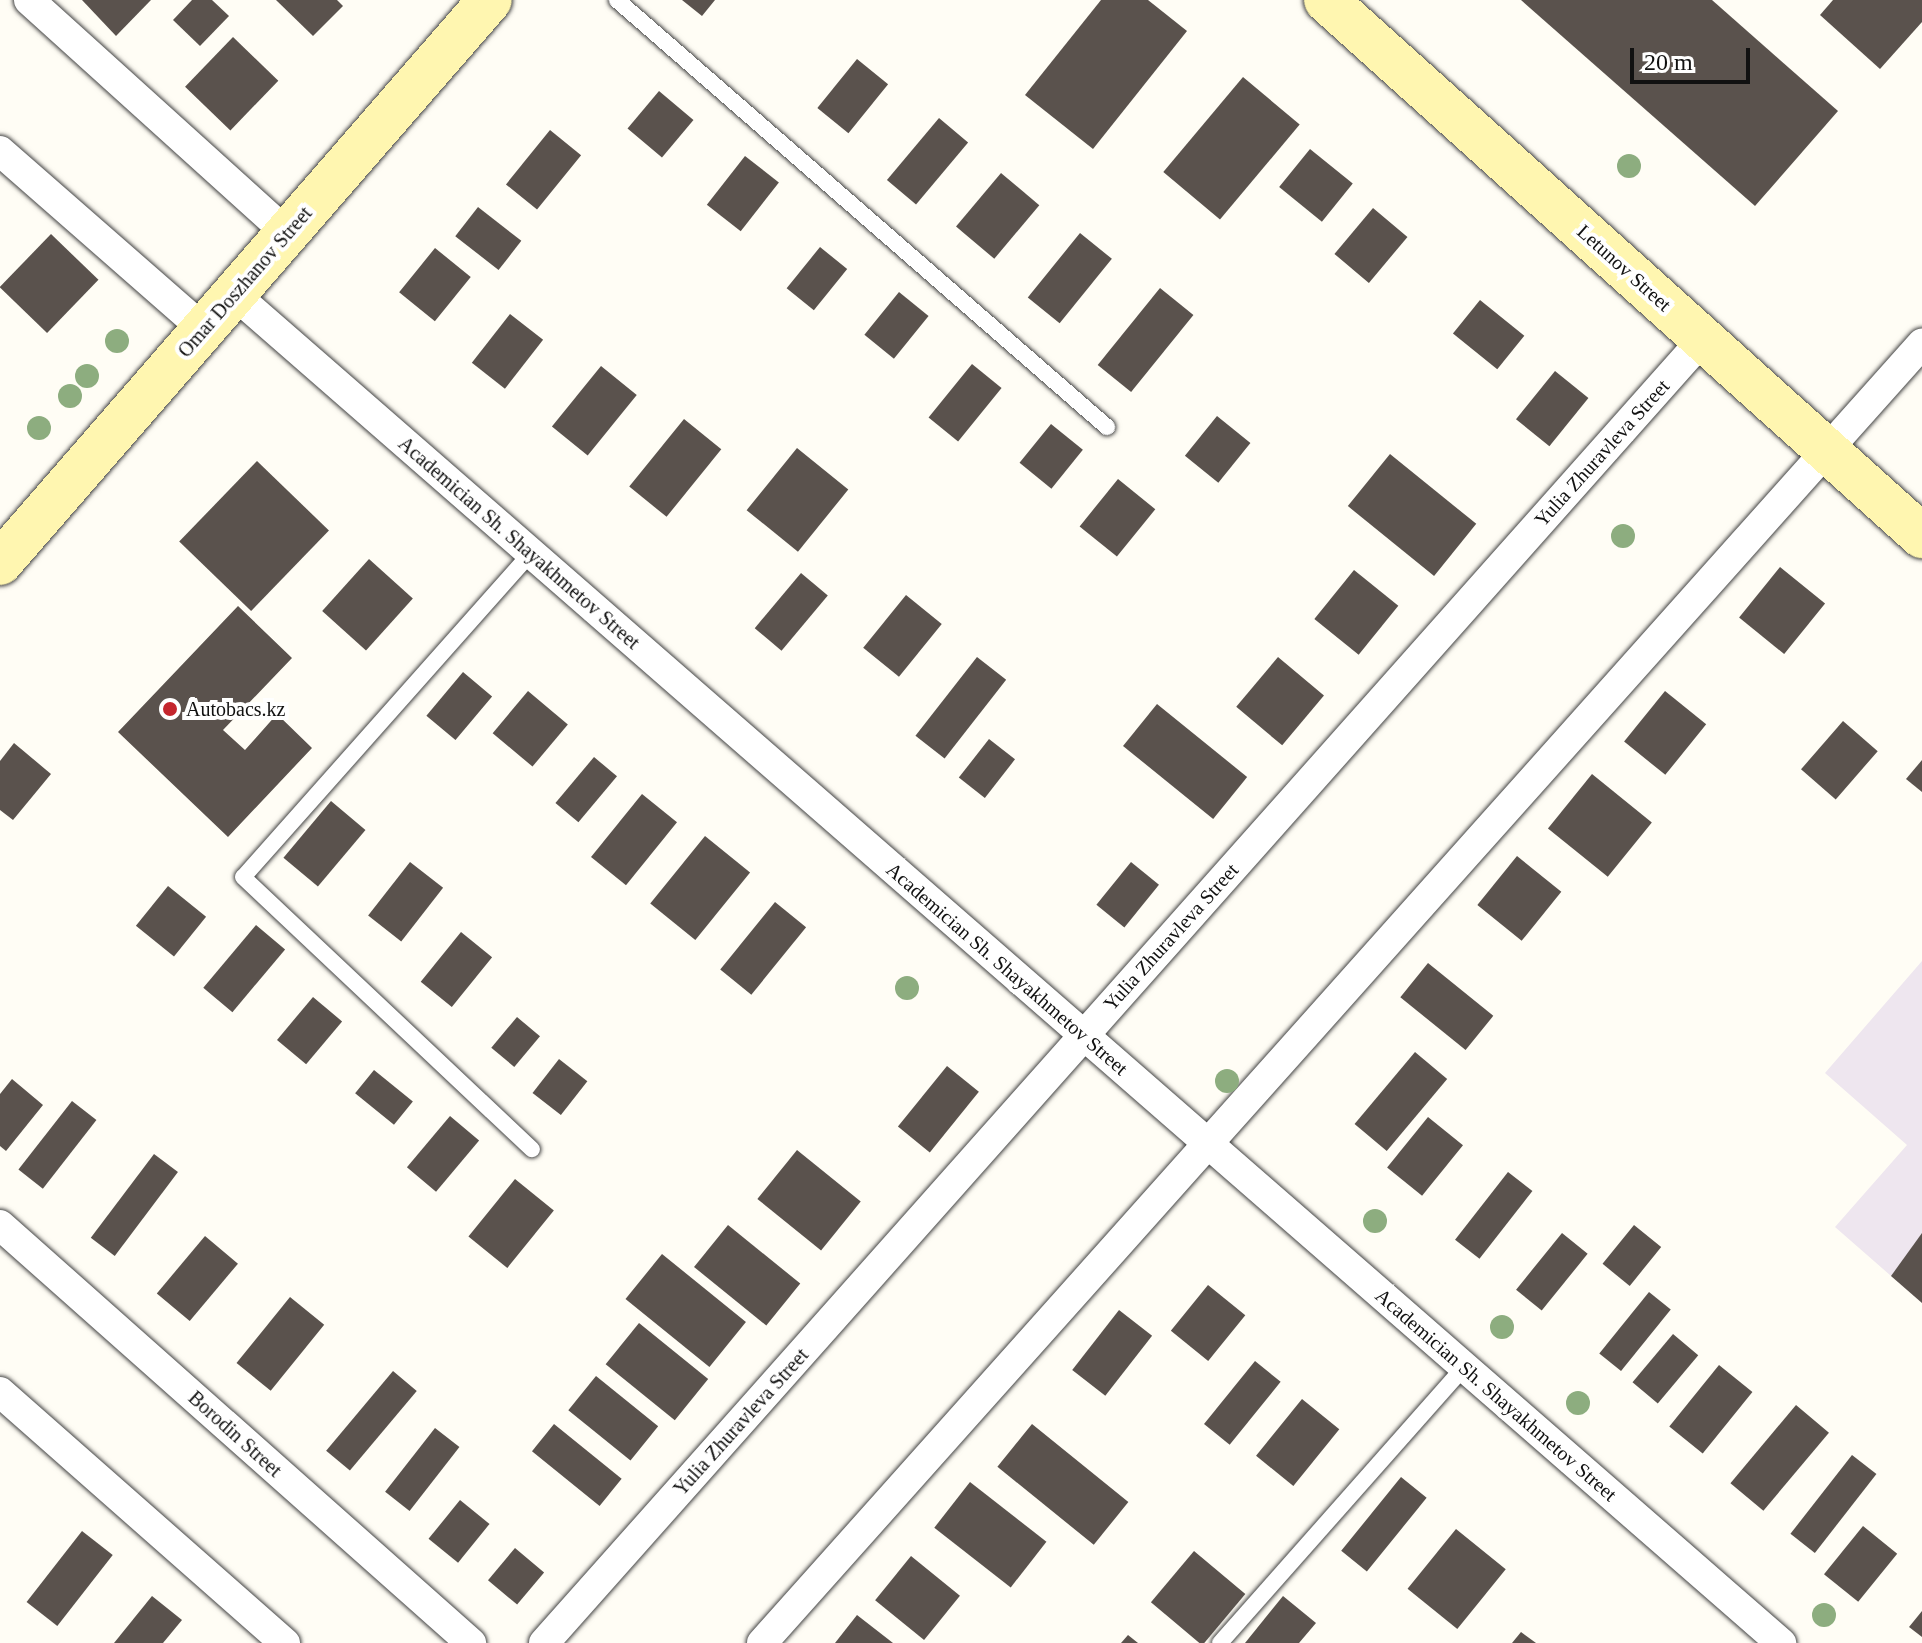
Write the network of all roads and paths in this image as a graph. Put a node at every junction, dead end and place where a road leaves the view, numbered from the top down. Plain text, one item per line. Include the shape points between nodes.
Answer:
1 (29, 0) edge
2 (490, 0) edge
3 (617, 0) edge
4 (1326, 0) edge
5 (0, 151) edge
6 (287, 233) junction
7 (234, 294) junction
8 (203, 329) junction
9 (1703, 339) junction
10 (1922, 344) edge
11 (1107, 427) dead end
12 (1827, 451) junction
13 (1922, 536) edge
14 (531, 553) junction
15 (0, 563) edge
16 (1084, 1035) junction
17 (1208, 1143) junction
18 (532, 1149) dead end
19 (0, 1225) edge
20 (1464, 1367) junction
21 (0, 1392) edge
22 (285, 1643) edge
23 (471, 1643) edge
24 (544, 1643) edge
25 (762, 1643) edge
26 (1220, 1643) edge
27 (1781, 1643) edge

1 - 6 street
2 - 6 street, Omar Doszhanov Street
3 - 11 lane
4 - 9 street, Letunov Street
5 - 8 street
6 - 7 street, Omar Doszhanov Street
7 - 8 street, Omar Doszhanov Street
7 - 14 street, Academician Sh. Shayakhmetov Street
8 - 15 street, Omar Doszhanov Street
9 - 12 street, Letunov Street
9 - 16 street, Yulia Zhuravleva Street
10 - 12 street
12 - 13 street, Letunov Street
12 - 17 street
14 - 16 street, Academician Sh. Shayakhmetov Street
14 - 18 lane via 243,877
16 - 17 street, Academician Sh. Shayakhmetov Street
16 - 24 street, Yulia Zhuravleva Street
17 - 20 street, Academician Sh. Shayakhmetov Street
17 - 25 street
19 - 23 street, Borodin Street
20 - 26 lane
20 - 27 street, Academician Sh. Shayakhmetov Street
21 - 22 street

